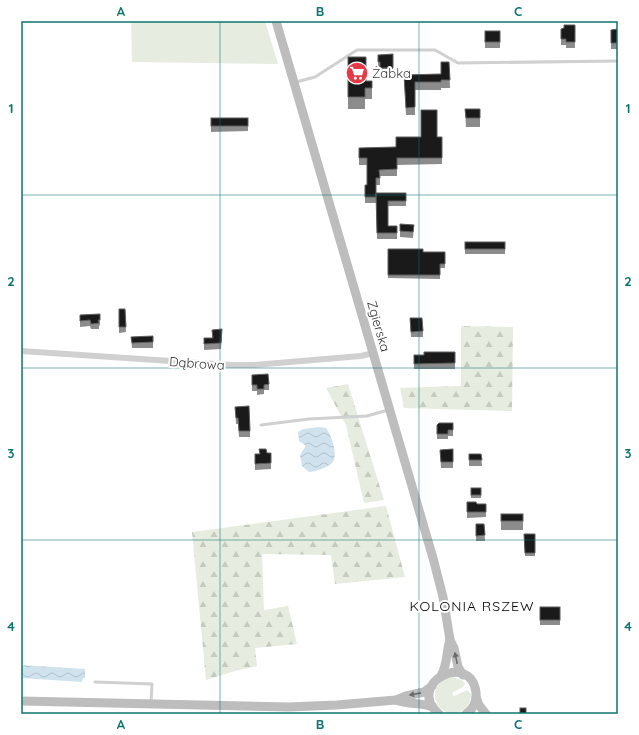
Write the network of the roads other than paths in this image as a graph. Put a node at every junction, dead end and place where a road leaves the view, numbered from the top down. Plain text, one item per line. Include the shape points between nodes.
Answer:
1 (276, 21) edge
2 (618, 61) edge
3 (294, 82) junction
4 (21, 351) edge
5 (373, 353) junction
6 (390, 410) junction
7 (261, 425) dead end
8 (450, 640) junction
9 (463, 675) junction
10 (441, 676) junction
11 (95, 682) dead end
12 (432, 686) junction
13 (476, 696) junction
14 (396, 700) junction
15 (21, 701) edge
16 (152, 704) junction
17 (438, 712) edge
18 (466, 714) edge
19 (486, 714) edge

1 - 3 main road, Zgierska
2 - 3 lane via 458,63 435,50 357,50 315,77
3 - 5 main road, Zgierska
4 - 5 street, Dąbrowa via 246,365
5 - 6 main road, Zgierska
6 - 7 lane via 367,416 309,418
6 - 8 main road, Zgierska via 439,581
9 -> 8 main road, Zgierska
8 - 10 main road, Zgierska via 446,665
9 - 10 main road via 450,673
9 - 13 main road, Zgierska via 473,684
10 - 12 main road
11 - 16 lane via 152,684
12 -> 14 main road via 424,692
12 - 17 main road via 430,699
13 - 18 main road via 474,705
13 - 19 main road, Zgierska
14 - 16 main road via 289,707
14 - 17 main road via 427,704
15 - 16 main road

